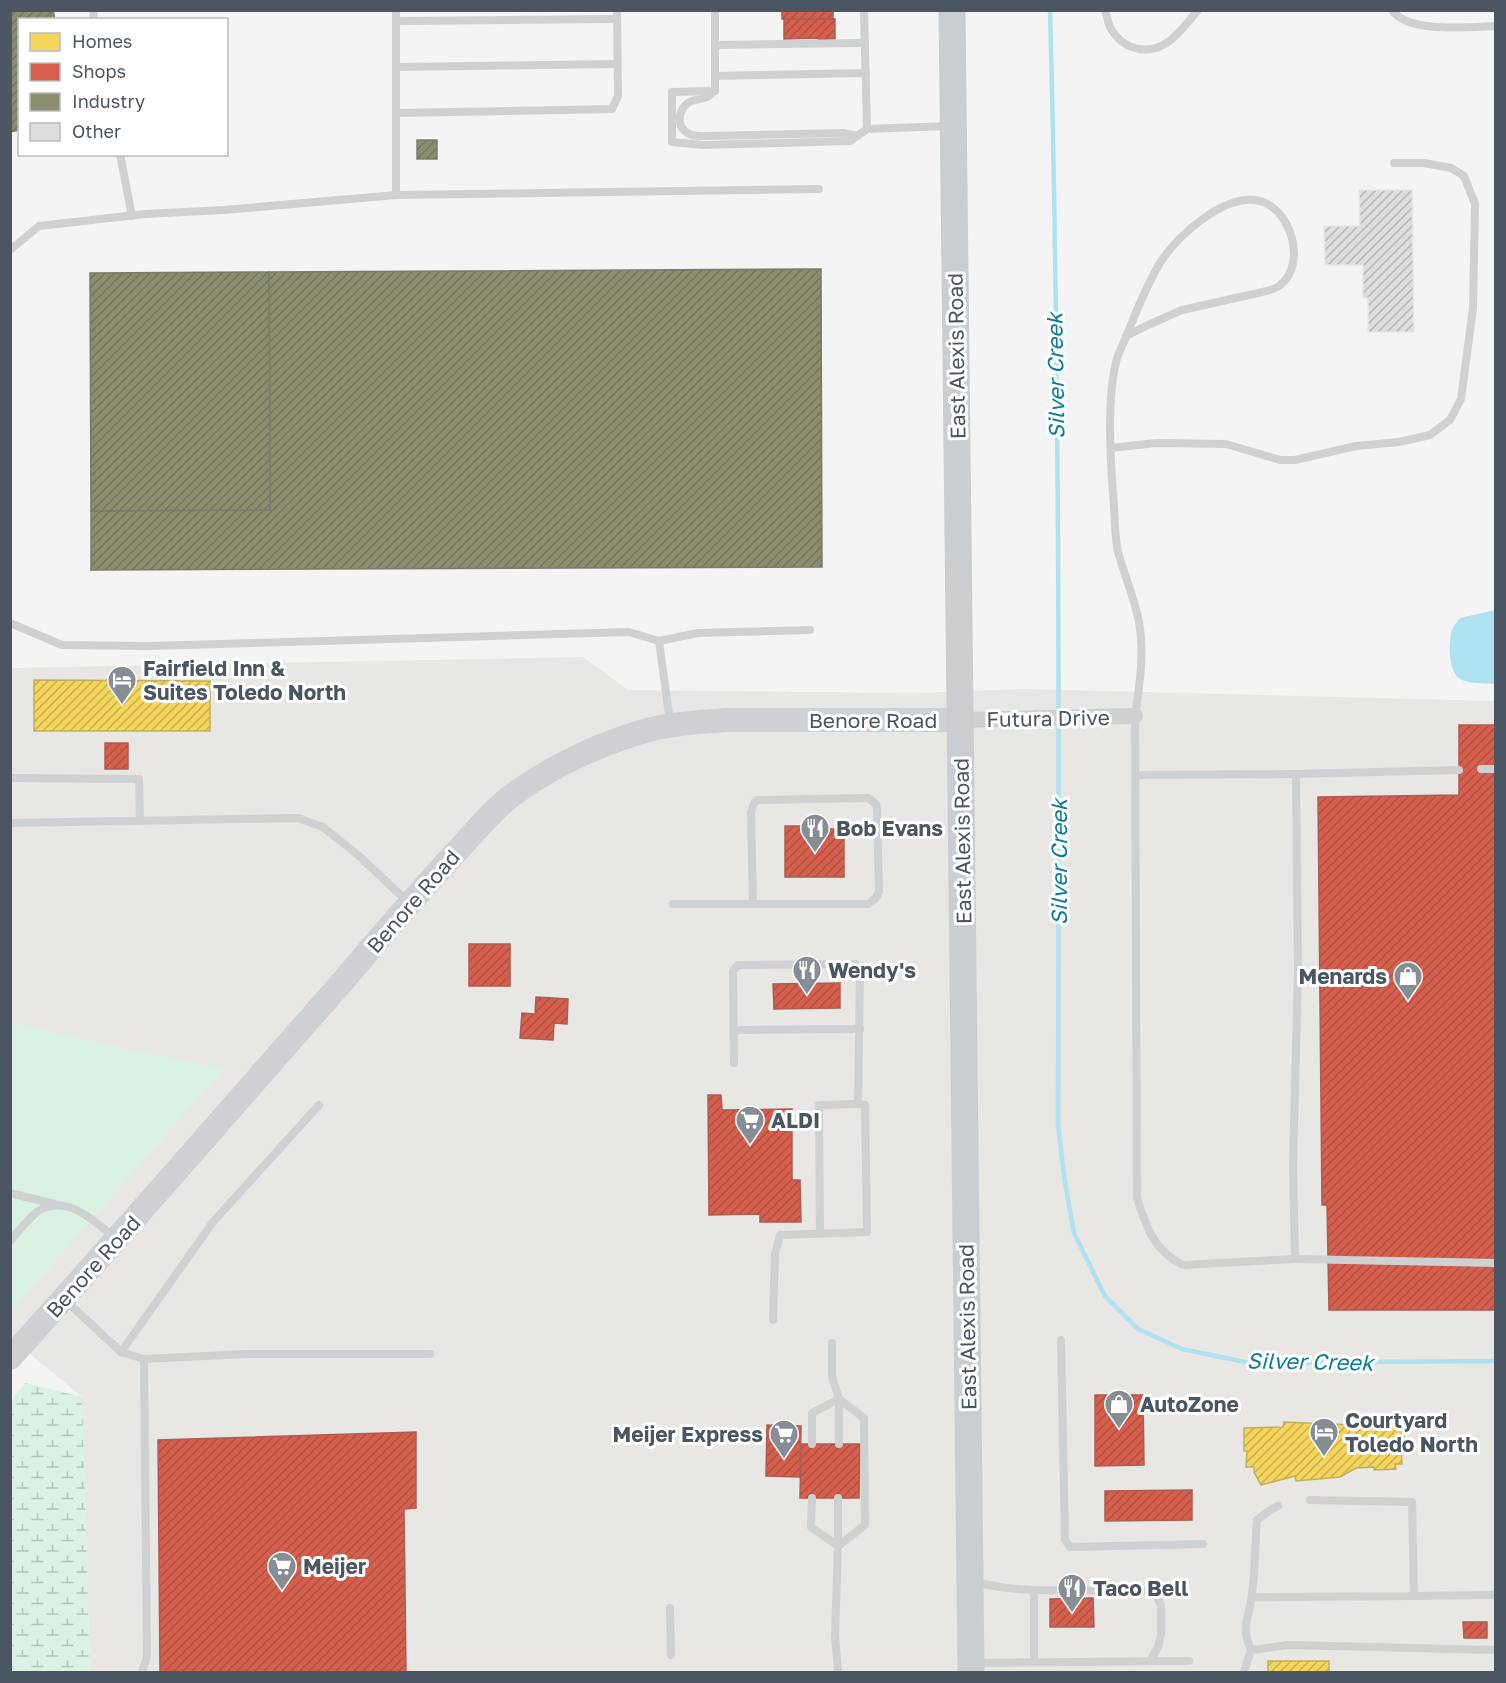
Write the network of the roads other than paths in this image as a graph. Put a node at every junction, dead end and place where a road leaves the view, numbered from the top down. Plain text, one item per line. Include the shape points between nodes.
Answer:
1 (396, 10) edge
2 (715, 10) edge
3 (864, 10) edge
4 (952, 10) edge
5 (1105, 10) edge
6 (1198, 10) edge
7 (1392, 10) edge
8 (617, 15) edge
9 (396, 21) junction
10 (1496, 27) edge
11 (865, 43) junction
12 (715, 45) junction
13 (617, 64) junction
14 (396, 67) junction
15 (866, 73) junction
16 (715, 76) junction
17 (715, 91) junction
18 (396, 113) junction
19 (953, 126) junction
20 (867, 129) junction
21 (857, 136) junction
22 (120, 156) edge
23 (1394, 163) dead end
24 (819, 189) dead end
25 (396, 195) junction
26 (132, 216) junction
27 (10, 250) edge
28 (1126, 336) junction
29 (1112, 448) junction
30 (10, 623) edge
31 (810, 630) dead end
32 (659, 641) junction
33 (1136, 716) junction
34 (960, 720) junction
35 (671, 726) junction
36 (1481, 769) dead end
37 (1496, 769) edge
38 (1459, 770) dead end
39 (1296, 774) junction
40 (1136, 775) junction
41 (10, 778) edge
42 (140, 820) junction
43 (10, 823) edge
44 (410, 903) junction
45 (673, 904) dead end
46 (753, 904) junction
47 (860, 1029) junction
48 (734, 1030) junction
49 (734, 1063) dead end
50 (858, 1104) junction
51 (319, 1105) dead end
52 (10, 1193) edge
53 (59, 1205) junction
54 (820, 1233) junction
55 (117, 1239) junction
56 (10, 1241) edge
57 (1295, 1259) junction
58 (1496, 1263) edge
59 (63, 1299) junction
60 (773, 1320) dead end
61 (1061, 1340) dead end
62 (832, 1343) dead end
63 (121, 1352) junction
64 (430, 1354) dead end
65 (10, 1358) edge
66 (144, 1359) junction
67 (839, 1399) junction
68 (812, 1444) dead end
69 (839, 1444) dead end
70 (812, 1498) dead end
71 (838, 1498) dead end
72 (1310, 1500) dead end
73 (1278, 1506) dead end
74 (1203, 1544) dead end
75 (838, 1546) junction
76 (970, 1582) junction
77 (1034, 1591) junction
78 (1496, 1595) edge
79 (1414, 1596) junction
80 (1252, 1597) junction
81 (670, 1608) dead end
82 (1251, 1650) junction
83 (1496, 1650) edge
84 (671, 1655) dead end
85 (1150, 1661) junction
86 (1190, 1661) dead end
87 (1034, 1662) junction
88 (971, 1668) edge
89 (142, 1672) edge
90 (838, 1672) edge
91 (1244, 1672) edge

1 - 9 lane
2 - 12 lane
3 - 11 lane
4 - 19 main road, East Alexis Road
5 - 6 lane via 1111,28 1126,45 1139,50 1153,49 1171,40
7 - 10 lane via 1410,23 1426,26
8 - 9 lane
8 - 13 lane
9 - 14 lane
11 - 12 lane
11 - 15 lane
12 - 16 lane
13 - 14 lane
13 - 18 lane via 618,96 612,108
14 - 18 lane
15 - 16 lane
15 - 20 lane
16 - 17 lane
17 - 21 lane via 683,107 681,127 687,133
17 - 21 lane via 672,93 672,142 703,146 827,142 850,141
18 - 25 lane
19 - 20 lane
19 - 34 main road, East Alexis Road
20 - 21 lane
22 - 26 lane
23 - 29 lane via 1451,168 1464,176 1475,204 1473,308 1461,399 1450,420 1430,435 1295,460 1280,460 1226,444 1156,443
24 - 25 lane
25 - 26 lane
26 - 27 lane via 39,226
28 - 28 lane via 1161,262 1178,239 1205,217 1242,201 1256,200 1282,216 1294,248 1289,275 1279,286 1182,310
28 - 29 lane via 1116,362 1110,402
29 - 33 lane via 1118,550 1138,618 1142,661
30 - 32 lane via 62,645 629,632
31 - 32 lane via 698,633
32 - 35 lane
33 - 34 street, Futura Drive
33 - 40 lane
34 - 35 main road, Benore Road via 725,720
34 - 76 main road, East Alexis Road
35 - 44 main road, Benore Road via 582,754 514,794
36 - 37 lane
38 - 39 lane
39 - 40 lane
39 - 57 lane
40 - 57 lane via 1137,1197 1142,1214 1156,1243 1170,1259 1183,1265
41 - 42 lane via 139,779
42 - 43 lane
42 - 44 lane via 298,818 323,827
44 - 55 main road, Benore Road
45 - 46 lane
46 - 46 lane via 868,904 876,899 876,804 868,798 754,803
47 - 48 lane
47 - 48 lane via 860,973 856,964 738,965 733,970
47 - 50 lane
48 - 49 lane
50 - 54 lane via 819,1105
50 - 54 lane via 866,1105 867,1232
51 - 63 lane via 213,1222
52 - 53 lane
53 - 55 lane via 82,1211
53 - 56 lane via 39,1210
54 - 60 lane via 780,1235 775,1254
55 - 59 main road, Benore Road
57 - 58 lane
59 - 63 lane
59 - 65 main road, Benore Road
61 - 74 lane via 1065,1540 1070,1547
62 - 67 lane via 832,1377
63 - 66 lane
64 - 66 lane via 247,1354
66 - 89 lane via 147,1657
67 - 68 lane via 812,1413
67 - 69 lane
67 - 75 lane via 864,1418 865,1525
70 - 75 lane via 812,1527
71 - 75 lane
72 - 79 lane via 1412,1502
73 - 80 lane via 1257,1520
75 - 90 lane
76 - 77 lane
76 - 88 main road, East Alexis Road
77 - 85 lane via 1149,1591 1161,1606 1161,1635
77 - 87 lane
78 - 79 lane
79 - 80 lane
80 - 82 lane via 1246,1620
81 - 84 lane
82 - 83 lane via 1288,1645
82 - 91 lane
85 - 86 lane
85 - 87 lane
87 - 88 lane

